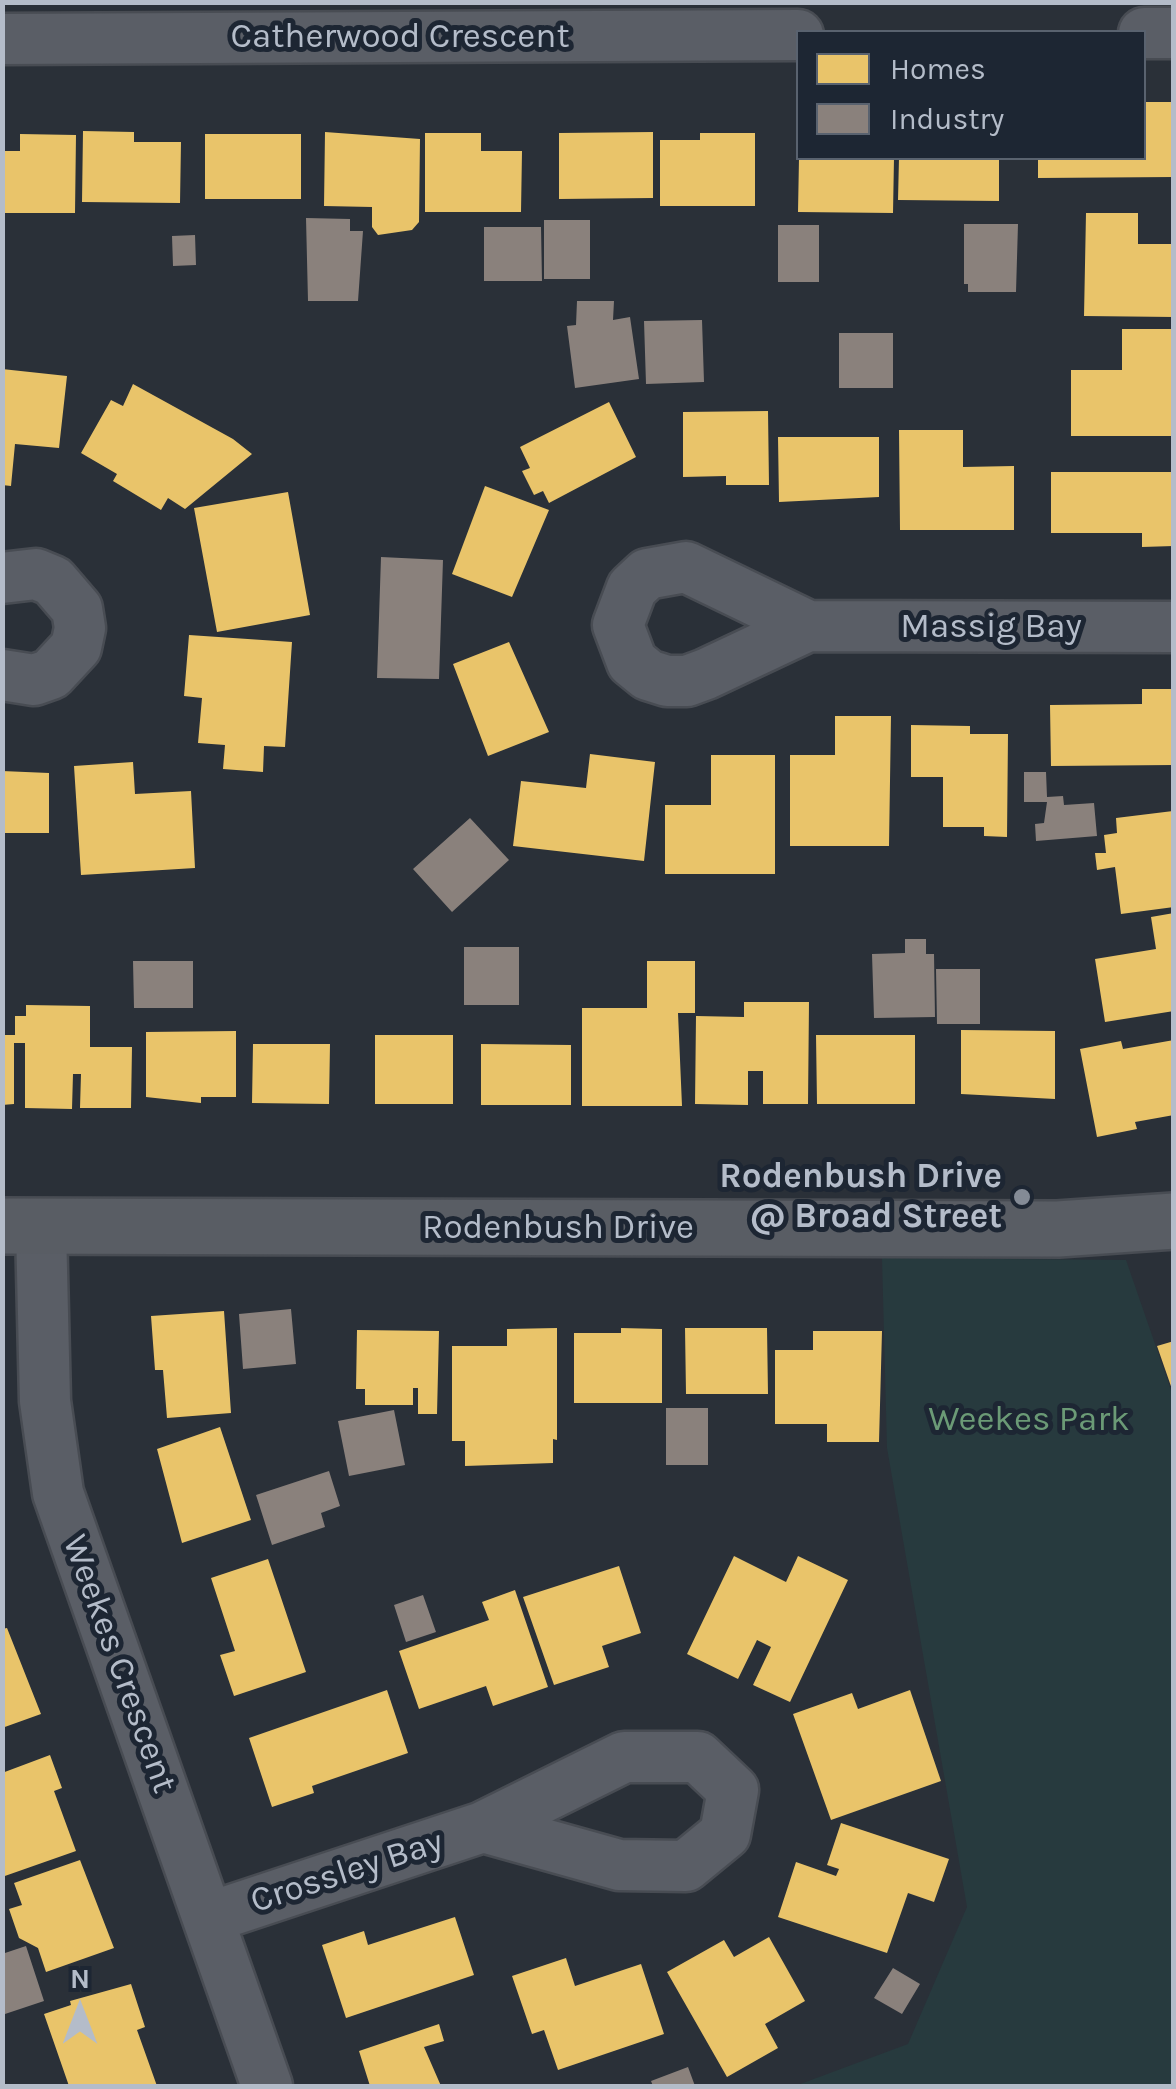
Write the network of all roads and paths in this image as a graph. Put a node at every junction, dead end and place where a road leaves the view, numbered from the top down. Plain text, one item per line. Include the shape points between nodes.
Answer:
1 (1146, 33) edge
2 (1174, 33) edge
3 (796, 34) edge
4 (2, 39) edge
5 (2, 578) edge
6 (808, 626) dead end
7 (1174, 627) edge
8 (2, 675) edge
9 (1174, 1222) edge
10 (22, 1227) edge
11 (484, 1828) dead end
12 (211, 1918) junction
13 (268, 2086) edge

1 - 2 street
3 - 4 street, Catherwood Crescent
5 - 8 street via 36,574 54,581 77,609 80,628 76,646 52,674 34,680
6 - 7 street, Massig Bay
9 - 10 street, Rodenbush Drive via 1058,1229
10 - 12 street, Weekes Crescent via 58,1493
11 - 12 street, Crossley Bay
12 - 13 street, Weekes Crescent

